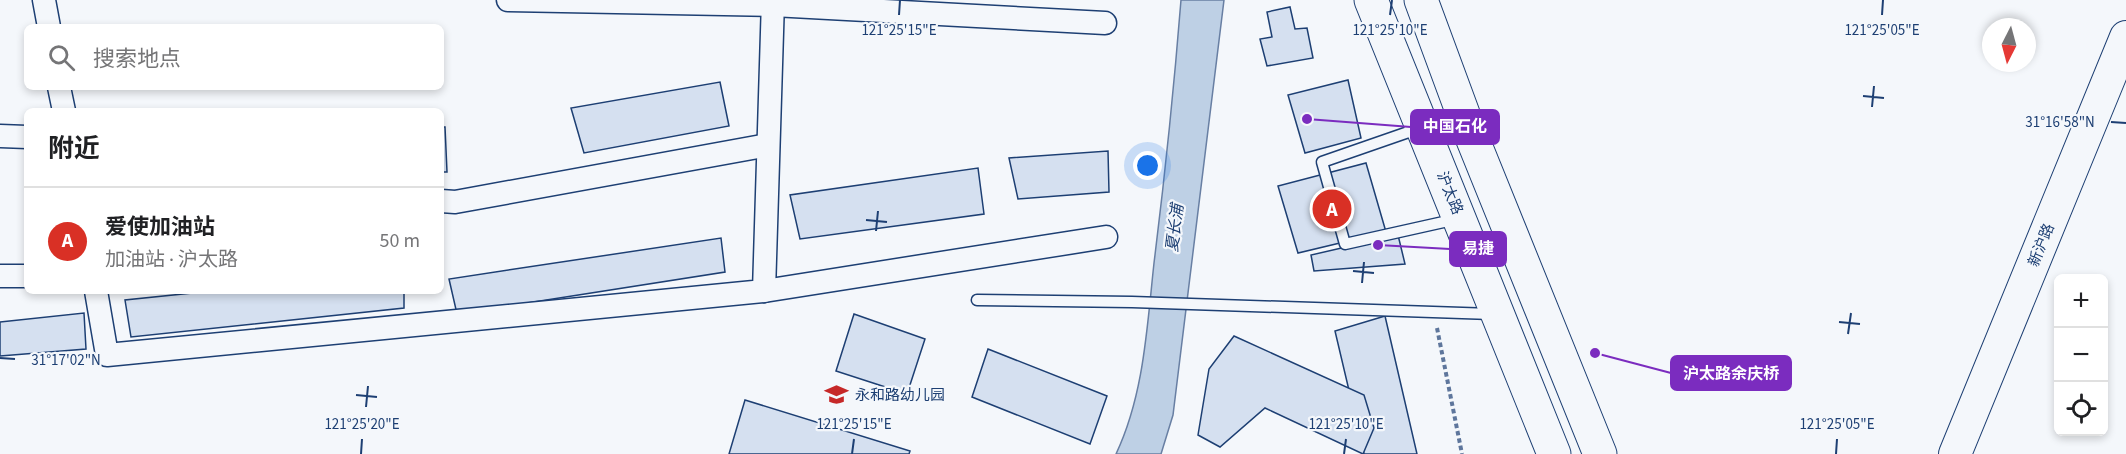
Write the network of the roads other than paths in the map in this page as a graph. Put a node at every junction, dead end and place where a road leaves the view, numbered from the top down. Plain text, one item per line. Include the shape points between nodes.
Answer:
1 (44, 0) edge
2 (508, 0) edge
3 (1371, 0) edge
4 (1421, 0) edge
5 (773, 3) edge
6 (1105, 23) dead end
7 (48, 24) edge
8 (2126, 37) edge
9 (60, 90) edge
10 (64, 108) edge
11 (1423, 127) junction
12 (0, 136) edge
13 (24, 137) edge
14 (768, 145) junction
15 (444, 201) edge
16 (1460, 218) junction
17 (1106, 237) dead end
18 (0, 276) edge
19 (24, 276) edge
20 (764, 291) junction
21 (97, 294) edge
22 (977, 300) dead end
23 (1498, 314) junction
24 (1554, 454) edge
25 (1600, 454) edge
26 (1955, 454) edge

1 - 7 street
2 - 5 street
3 - 11 main road, 沪太路
4 - 25 main road via 1469,130
5 - 6 street
5 - 14 street
8 - 26 main road, 新沪路
9 - 10 street
11 - 16 main road, 沪太路
11 - 16 lane via 1323,162 1345,244
12 - 13 street
14 - 15 street
14 - 20 street
16 - 23 main road, 沪太路
17 - 20 street
18 - 19 street
20 - 21 street via 107,355
22 - 23 lane
23 - 24 main road, 沪太路

